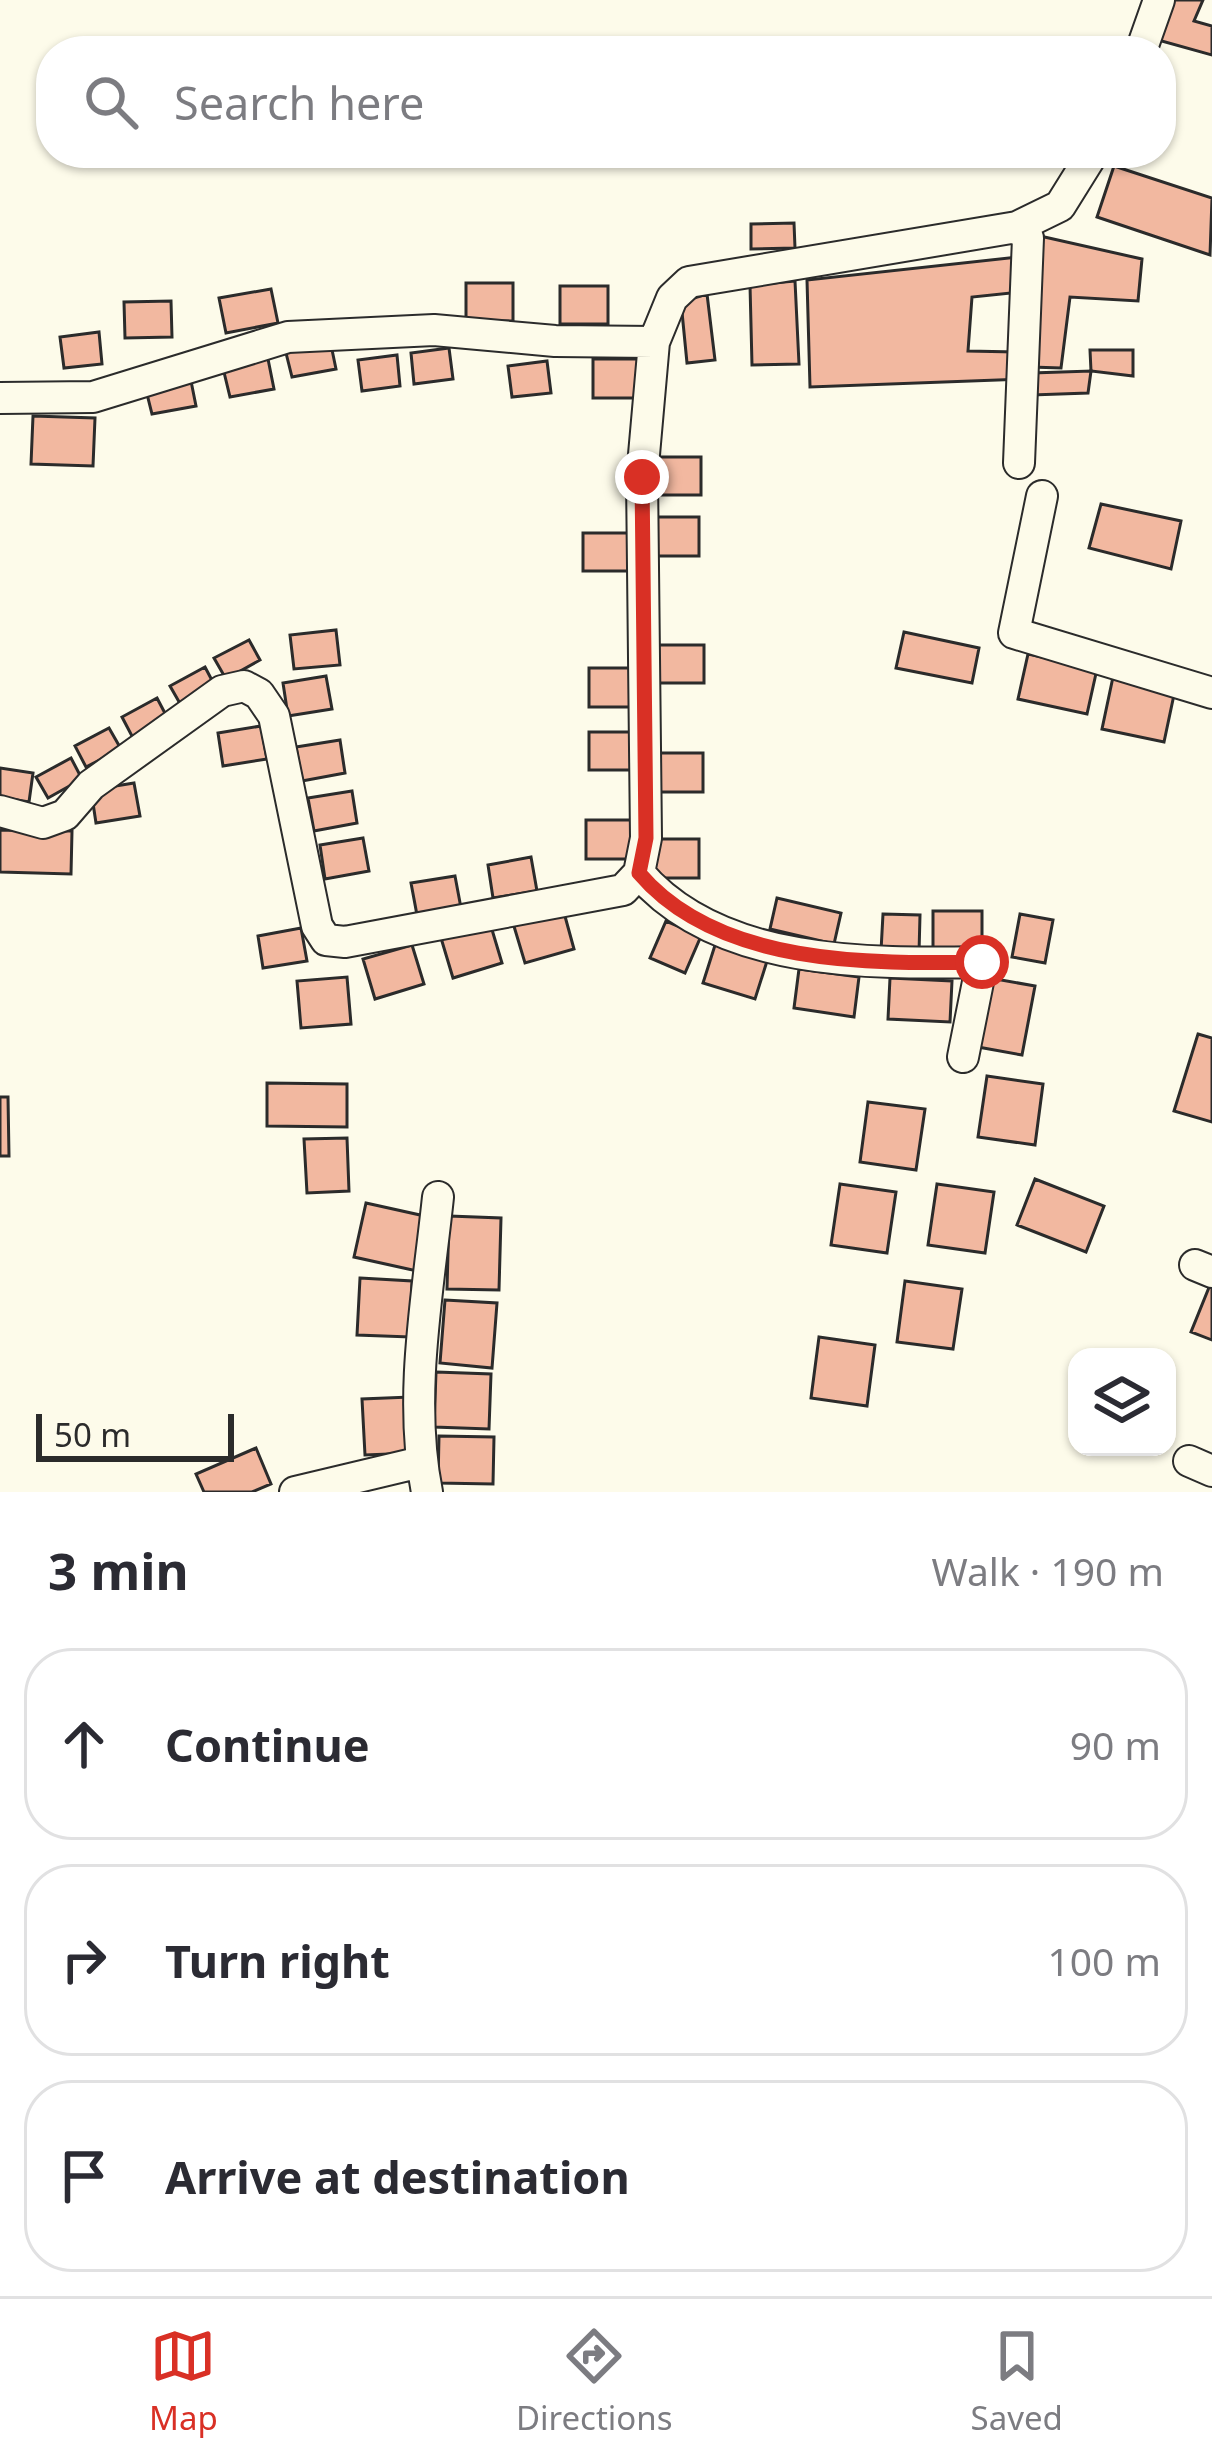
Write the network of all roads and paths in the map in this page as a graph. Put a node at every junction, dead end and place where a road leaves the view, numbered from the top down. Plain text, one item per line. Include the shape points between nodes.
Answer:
1 (1160, 0) edge
2 (1147, 36) edge
3 (1084, 168) edge
4 (1017, 226) junction
5 (653, 342) junction
6 (0, 398) edge
7 (1018, 463) dead end
8 (1042, 496) dead end
9 (1212, 693) edge
10 (0, 811) edge
11 (639, 873) junction
12 (963, 1057) dead end
13 (438, 1198) dead end
14 (424, 1477) edge
15 (295, 1492) edge

1 - 2 street
3 - 4 street via 1060,206
4 - 5 street via 689,282 672,298
4 - 7 street via 1028,238 1029,274
5 - 6 street via 434,330 288,338 92,397
5 - 11 street via 642,477 646,838
8 - 9 street via 1014,633
10 - 11 street via 43,823 65,815 128,758 223,691 244,686 274,716 326,940 623,890
11 - 12 street via 665,903 709,926 790,951 902,964 982,962
13 - 14 street via 422,1350
14 - 15 street

